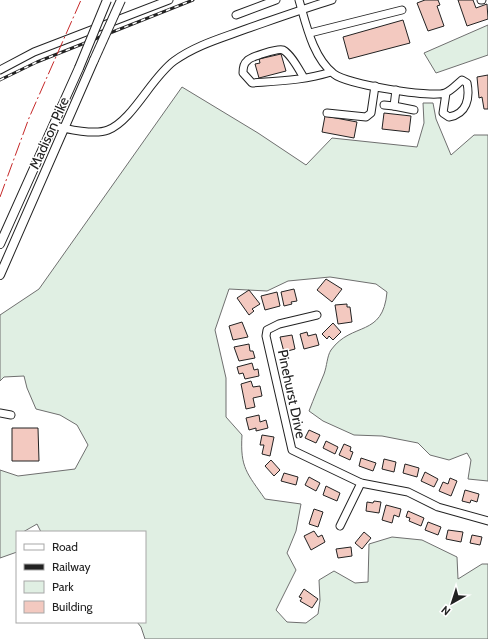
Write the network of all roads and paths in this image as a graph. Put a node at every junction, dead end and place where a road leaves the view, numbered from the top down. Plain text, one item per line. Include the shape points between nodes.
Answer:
1 (107, 0) edge
2 (121, 0) edge
3 (169, 0) edge
4 (276, 0) edge
5 (299, 0) edge
6 (332, 0) edge
7 (302, 10) junction
8 (402, 10) dead end
9 (236, 15) dead end
10 (310, 33) junction
11 (0, 70) edge
12 (331, 72) junction
13 (304, 78) junction
14 (375, 86) junction
15 (396, 90) junction
16 (446, 93) junction
17 (384, 105) dead end
18 (394, 106) junction
19 (414, 110) dead end
20 (327, 113) dead end
21 (54, 125) junction
22 (66, 129) junction
23 (0, 244) edge
24 (0, 275) edge
25 (317, 316) dead end
26 (0, 413) edge
27 (11, 415) dead end
28 (361, 483) junction
29 (488, 521) edge
30 (340, 526) dead end

1 - 21 main road, Madison Pike, bridge
2 - 22 main road, Madison Pike, bridge
3 - 11 street via 34,52
4 - 9 street
5 - 7 street
6 - 7 street
7 - 10 street
7 - 22 street via 220,38 183,55 167,67 127,115 108,131
8 - 10 street
10 - 12 street via 320,57
12 - 13 street
12 - 14 street via 351,82
13 - 13 street via 252,83 243,73 247,60 277,49 283,50 289,56
14 - 15 street
14 - 20 street via 371,113 366,117
15 - 16 street via 432,95
15 - 18 street
16 - 16 street via 444,113 448,117 454,116 462,110 469,99 467,83 462,80
17 - 18 street
18 - 19 street
21 - 22 street
21 - 23 main road, Madison Pike
22 - 24 main road, Madison Pike
25 - 28 street, Pinehurst Drive via 279,324 267,330 292,450
26 - 27 street
28 - 29 street, Pinehurst Drive via 408,492 438,507
28 - 30 street

